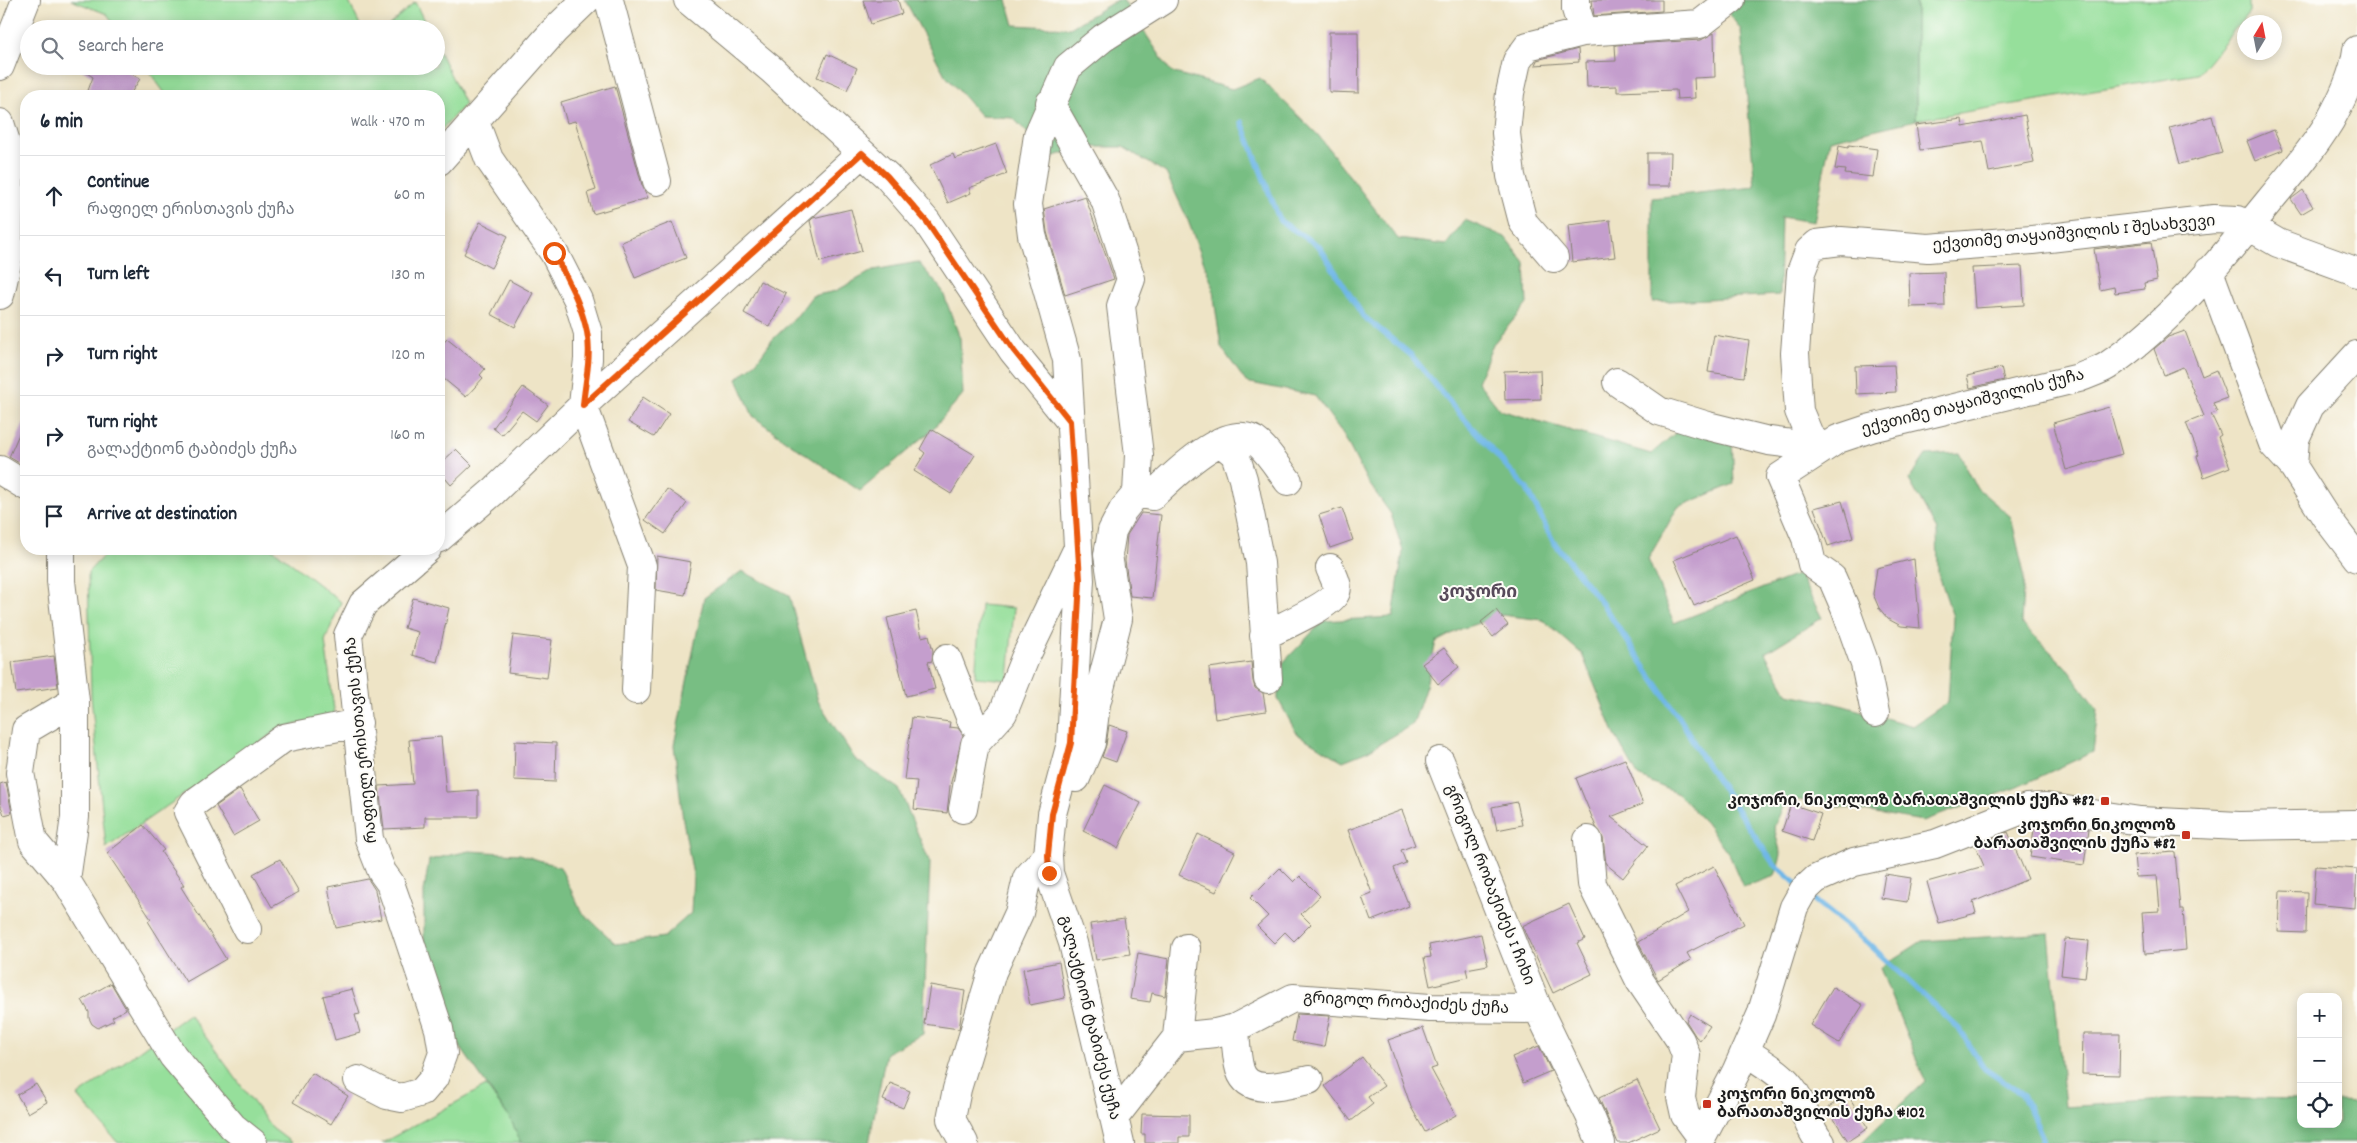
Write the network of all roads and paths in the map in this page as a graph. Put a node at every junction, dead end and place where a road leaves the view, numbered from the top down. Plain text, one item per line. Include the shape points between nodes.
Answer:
1 (26, 0) edge
2 (586, 0) edge
3 (608, 0) edge
4 (688, 0) edge
5 (1163, 0) edge
6 (1576, 0) edge
7 (1731, 0) edge
8 (1583, 32) junction
9 (2357, 50) edge
10 (2357, 54) edge
11 (0, 66) edge
12 (1050, 103) junction
13 (475, 122) junction
14 (0, 123) edge
15 (862, 153) junction
16 (445, 154) edge
17 (658, 181) dead end
18 (2248, 227) junction
19 (1554, 258) dead end
20 (2209, 271) junction
21 (2357, 273) edge
22 (0, 294) edge
23 (2357, 355) edge
24 (1616, 382) dead end
25 (583, 405) junction
26 (1070, 421) junction
27 (1220, 442) junction
28 (1823, 448) junction
29 (2292, 466) junction
30 (0, 470) edge
31 (1288, 481) dead end
32 (20, 482) edge
33 (1137, 493) junction
34 (445, 533) edge
35 (1077, 550) junction
36 (61, 555) edge
37 (420, 555) edge
38 (2357, 558) edge
39 (1330, 568) dead end
40 (1264, 636) junction
41 (947, 658) dead end
42 (1268, 679) dead end
43 (636, 690) dead end
44 (75, 701) junction
45 (1875, 713) dead end
46 (358, 723) junction
47 (985, 731) junction
48 (1440, 761) dead end
49 (963, 809) dead end
50 (1052, 814) junction
51 (2357, 824) edge
52 (1588, 840) dead end
53 (1048, 855) junction
54 (66, 880) junction
55 (247, 929) dead end
56 (1186, 948) dead end
57 (1538, 1009) junction
58 (1235, 1028) junction
59 (1177, 1036) junction
60 (1745, 1051) junction
61 (358, 1080) dead end
62 (1309, 1080) dead end
63 (1117, 1131) edge
64 (1701, 1140) edge
65 (253, 1143) edge
66 (964, 1143) edge
67 (1601, 1143) edge
68 (1821, 1143) edge

1 - 11 street
2 - 13 street via 554,31
3 - 17 street
4 - 15 street via 772,70
5 - 12 street, გალაქტიონ ტაბიძეს ქუჩა via 1102,38 1068,67
6 - 8 street
7 - 8 street via 1700,24
8 - 19 street via 1528,46 1517,61 1510,93 1506,132 1510,176 1524,222
9 - 10 street, ექვთიმე თაყაიშვილის ქუჩა
10 - 18 street, ექვთიმე თაყაიშვილის ქუჩა via 2350,80 2329,122
12 - 26 street, გალაქტიონ ტაბიძეს ქუჩა via 1038,135 1028,204 1032,235 1068,360
12 - 33 street via 1105,200 1131,279 1121,306 1139,454
13 - 16 street
13 - 25 street via 489,160 554,253 578,300 588,333
14 - 22 street via 10,155 8,259
15 - 25 street
15 - 26 street via 927,222 1014,351
18 - 20 street, ექვთიმე თაყაიშვილის ქუჩა
18 - 21 street via 2278,243
18 - 28 street, ექვთიმე თაყაიშვილის I შესახვევი via 2238,220 2214,219 2032,240 1928,248 1841,242 1817,244 1809,251 1802,272 1795,353 1799,411 1810,437
20 - 28 street, ექვთიმე თაყაიშვილის ქუჩა via 2172,311 2105,367 2079,378 1870,428
20 - 29 street via 2273,444
23 - 29 street via 2310,406 2295,439
24 - 28 street via 1667,414 1769,441
25 - 34 street via 494,491
25 - 43 street via 642,566
26 - 35 street, გალაქტიონ ტაბიძეს ქუჩა
27 - 31 street via 1236,436 1258,443
27 - 33 street via 1181,468 1152,496
27 - 40 street via 1235,454 1243,479 1260,563
28 - 45 street, ექვთიმე თაყაიშვილის ქუჩა via 1780,477 1806,538 1812,564 1832,578 1864,664
29 - 38 street
30 - 32 street
33 - 50 street via 1112,531 1108,555 1118,619 1096,704 1091,744 1069,792
35 - 47 street via 1025,658 1003,713
35 - 50 street, გალაქტიონ ტაბიძეს ქუჩა via 1080,580 1071,743
36 - 44 street
37 - 46 street, რაფიელ ერისთავის ქუჩა via 363,604 348,635
39 - 40 street via 1337,585 1328,602
40 - 42 street
41 - 47 street via 972,722
44 - 54 street via 75,817
44 - 54 street via 26,730 20,774 33,841
46 - 55 street via 284,738 194,803 188,812
46 - 61 street, რაფიელ ერისთავის ქუჩა via 369,839 398,903 439,1029 443,1053 434,1078 422,1092 402,1098 387,1095
47 - 49 street via 975,744
48 - 57 street, გრიგოლ რობაქიძეს I ჩიხი
50 - 53 street, გალაქტიონ ტაბიძეს ქუჩა
51 - 60 street via 2239,826 2140,821 2046,807 2026,808 1935,844 1854,862 1816,879 1803,891 1794,907 1761,1014
52 - 64 street via 1592,884 1640,981 1680,1040 1686,1055 1681,1097 1685,1115
53 - 63 street, გალაქტიონ ტაბიძეს ქუჩა via 1049,873 1073,943
53 - 66 street via 1028,878 1019,912 992,972 957,1089 951,1119
54 - 65 street via 173,1056 233,1127
56 - 59 street
57 - 58 street, გრიგოლ რობაქიძეს ქუჩა via 1430,1008 1293,998
57 - 67 street
58 - 59 street, გრიგოლ რობაქიძეს ქუჩა
58 - 62 street via 1240,1071 1247,1082 1257,1087
59 - 63 street
60 - 64 street
60 - 68 street via 1779,1075 1793,1090 1811,1131

